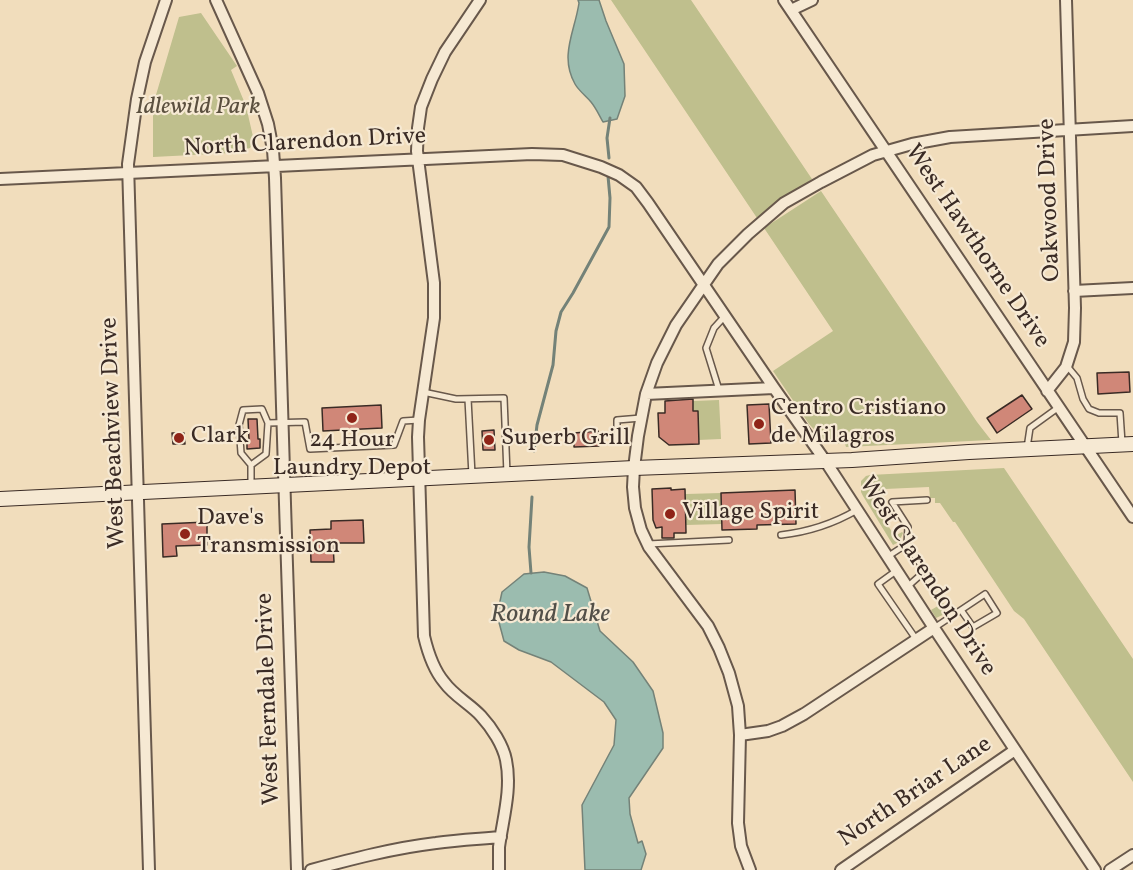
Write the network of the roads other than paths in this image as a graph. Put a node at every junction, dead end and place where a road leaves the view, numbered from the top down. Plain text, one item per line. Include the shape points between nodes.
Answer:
1 (166, 0) edge
2 (216, 0) edge
3 (480, 0) edge
4 (813, 0) edge
5 (1066, 0) edge
6 (788, 5) edge
7 (1133, 126) edge
8 (1070, 129) junction
9 (886, 151) junction
10 (418, 159) junction
11 (274, 166) junction
12 (609, 171) joint
13 (128, 173) junction
14 (0, 179) edge
15 (704, 284) junction
16 (1133, 288) edge
17 (1074, 291) junction
18 (725, 316) junction
19 (1067, 366) junction
20 (774, 388) junction
21 (719, 391) junction
22 (1047, 391) junction
23 (423, 392) junction
24 (646, 394) junction
25 (468, 399) junction
26 (1059, 407) junction
27 (641, 418) junction
28 (419, 420) junction
29 (268, 423) junction
30 (283, 423) junction
31 (617, 442) dead end
32 (1128, 444) edge
33 (1086, 446) junction
34 (1027, 449) junction
35 (826, 462) junction
36 (251, 465) junction
37 (634, 468) junction
38 (507, 474) junction
39 (472, 476) junction
40 (419, 479) junction
41 (285, 485) junction
42 (251, 487) junction
43 (138, 493) junction
44 (0, 499) edge
45 (927, 500) dead end
46 (857, 510) junction
47 (1133, 517) edge
48 (781, 535) dead end
49 (729, 540) dead end
50 (648, 544) junction
51 (908, 544) junction
52 (887, 557) junction
53 (896, 571) junction
54 (907, 587) junction
55 (961, 610) junction
56 (933, 628) junction
57 (916, 639) junction
58 (740, 735) junction
59 (1015, 750) junction
60 (501, 837) junction
61 (1133, 855) edge
62 (149, 870) edge
63 (297, 870) edge
64 (312, 870) edge
65 (499, 870) edge
66 (750, 870) edge
67 (841, 870) edge
68 (1095, 870) edge
69 (1110, 870) edge

1 - 13 street, West Beachview Drive via 145,62
2 - 11 street, West Ferndale Drive via 258,93 268,124
3 - 10 street via 445,52 421,107
4 - 6 street
5 - 8 street, Oakwood Drive
6 - 9 street, West Hawthorne Drive
7 - 8 street
8 - 9 street via 950,137
8 - 17 street, Oakwood Drive
9 - 15 street via 784,203 718,264
9 - 22 street, West Hawthorne Drive
10 - 11 street, North Clarendon Drive
10 - 12 street, North Clarendon Drive via 563,155
10 - 23 street via 434,283 434,318
11 - 13 street, North Clarendon Drive
11 - 30 street, West Ferndale Drive
12 - 15 street, West Clarendon Drive via 636,187
13 - 14 street, North Clarendon Drive
13 - 43 street, West Beachview Drive
15 - 18 street, West Clarendon Drive
15 - 24 street via 676,325
16 - 17 street
17 - 19 street, Oakwood Drive via 1074,342
18 - 20 street, West Clarendon Drive
18 - 21 lane via 714,328 706,348
19 - 22 street, Oakwood Drive
19 - 32 lane via 1077,378 1089,409 1120,413
20 - 21 street
20 - 35 street, West Clarendon Drive
21 - 24 street
22 - 26 street, West Hawthorne Drive
23 - 25 lane
23 - 28 street
24 - 27 street
25 - 38 lane via 504,398
25 - 39 lane
26 - 33 street, West Hawthorne Drive
26 - 34 lane via 1030,428
27 - 31 lane via 617,420
27 - 37 street
28 - 30 lane via 403,421 394,445 310,449 304,422
28 - 40 street
29 - 30 lane
29 - 36 lane via 266,454
29 - 36 lane via 262,409 243,410 239,425 242,453
30 - 41 street, West Ferndale Drive
32 - 33 main road
33 - 34 main road
33 - 47 street, West Hawthorne Drive
34 - 35 main road
35 - 37 main road
35 - 46 street, West Clarendon Drive
36 - 42 lane
37 - 38 main road
37 - 50 street via 635,508
38 - 39 main road
39 - 40 main road
40 - 41 main road
40 - 60 street via 424,636 430,659 443,682 481,716 506,759 508,786
41 - 42 main road
41 - 63 street, West Ferndale Drive
42 - 43 main road
43 - 44 main road
43 - 62 street, West Beachview Drive
45 - 51 lane via 892,502 908,527
46 - 48 lane via 800,533
46 - 52 street, West Clarendon Drive
49 - 50 lane
50 - 58 street via 708,626 719,648 738,706
51 - 52 lane
51 - 54 lane via 925,571
52 - 53 street, West Clarendon Drive
53 - 54 street, West Clarendon Drive
53 - 57 lane via 879,584
54 - 56 street, West Clarendon Drive
55 - 55 lane via 985,594 997,613 973,627
55 - 56 lane
56 - 57 street
56 - 59 street, West Clarendon Drive
57 - 58 street via 783,726
58 - 66 street via 738,823
59 - 67 street, North Briar Lane
59 - 68 street, West Clarendon Drive
60 - 64 street via 405,847
60 - 65 street
61 - 69 street

